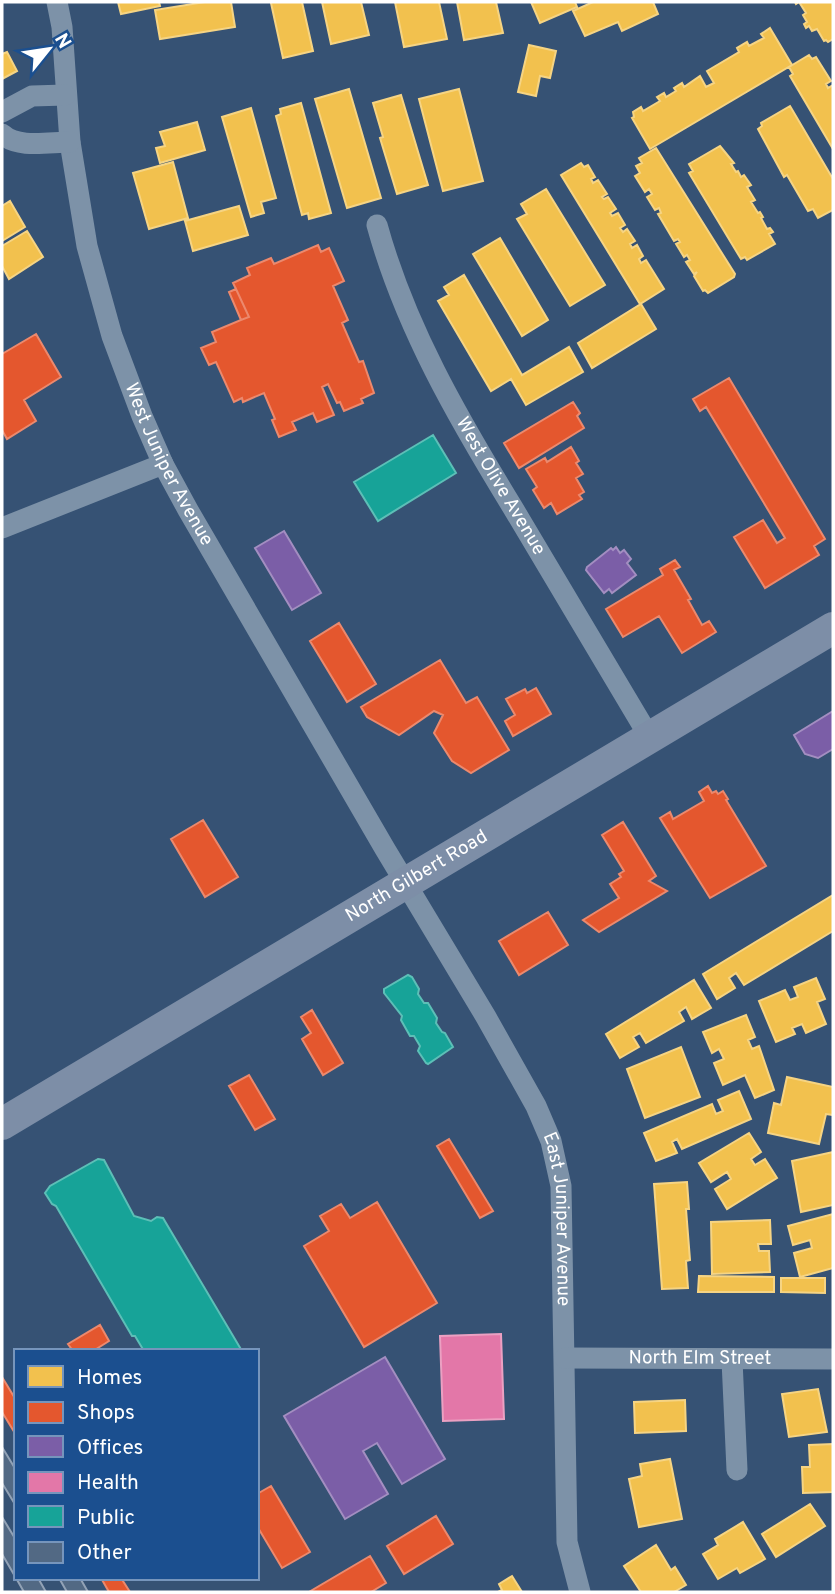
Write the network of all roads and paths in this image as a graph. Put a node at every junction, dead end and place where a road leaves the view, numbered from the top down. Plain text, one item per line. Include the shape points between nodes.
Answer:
1 (57, 2) edge
2 (65, 95) junction
3 (2, 112) edge
4 (2, 134) edge
5 (70, 142) junction
6 (377, 225) dead end
7 (163, 464) junction
8 (2, 528) edge
9 (833, 628) edge
10 (650, 738) junction
11 (406, 882) junction
12 (2, 1124) edge
13 (565, 1358) junction
14 (833, 1359) edge
15 (732, 1360) junction
16 (737, 1470) dead end
17 (580, 1592) edge

1 - 2 street, West Juniper Avenue
2 - 3 street via 32,96
2 - 5 street, West Juniper Avenue
4 - 5 street via 9,141
5 - 7 street, West Juniper Avenue via 94,276 129,382
6 - 10 street, West Olive Avenue via 414,329 445,393
7 - 8 street
7 - 11 street, West Juniper Avenue
9 - 10 main road, North Gilbert Road
10 - 11 main road, North Gilbert Road
11 - 12 main road, North Gilbert Road
11 - 13 street, East Juniper Avenue via 505,1050 551,1141 561,1185
13 - 15 street, North Elm Street
13 - 17 street, East Juniper Avenue via 567,1542
14 - 15 street, North Elm Street
15 - 16 street

